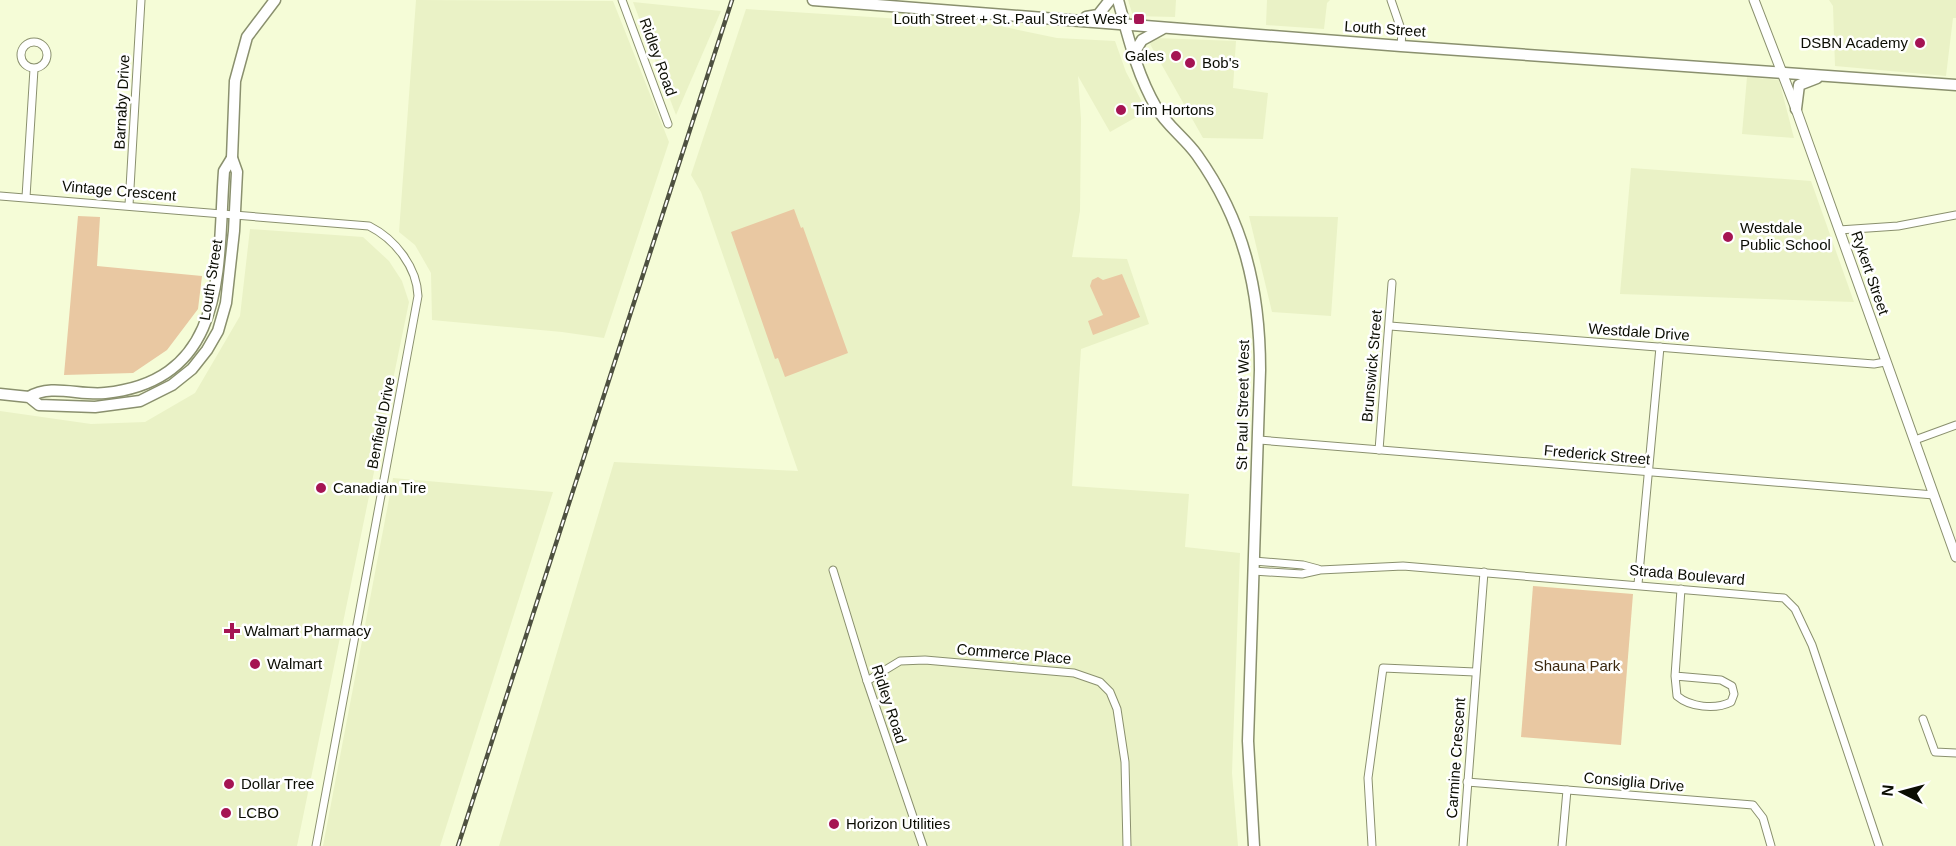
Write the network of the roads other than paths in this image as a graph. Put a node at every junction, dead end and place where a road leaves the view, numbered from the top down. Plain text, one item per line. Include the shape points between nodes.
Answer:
1 (141, 0) edge
2 (274, 0) edge
3 (622, 0) edge
4 (813, 0) edge
5 (1110, 0) edge
6 (1118, 0) edge
7 (1391, 0) edge
8 (1754, 0) edge
9 (1064, 19) junction
10 (1125, 24) junction
11 (1164, 28) junction
12 (1401, 46) junction
13 (1134, 53) junction
14 (34, 69) dead end
15 (1781, 72) junction
16 (1836, 76) junction
17 (1956, 85) edge
18 (1796, 110) junction
19 (668, 124) dead end
20 (232, 158) junction
21 (0, 196) edge
22 (26, 197) junction
23 (129, 205) junction
24 (221, 213) junction
25 (235, 214) junction
26 (1956, 215) edge
27 (1839, 230) junction
28 (1392, 283) dead end
29 (1390, 327) junction
30 (1660, 347) junction
31 (1885, 362) junction
32 (0, 394) edge
33 (29, 397) junction
34 (1956, 425) edge
35 (1259, 440) junction
36 (1915, 440) junction
37 (1379, 450) junction
38 (1649, 472) junction
39 (1934, 495) junction
40 (1956, 557) edge
41 (1253, 566) junction
42 (833, 570) dead end
43 (1484, 572) junction
44 (1638, 584) junction
45 (1681, 589) junction
46 (1476, 672) junction
47 (1675, 676) junction
48 (867, 681) junction
49 (1923, 719) dead end
50 (1956, 753) edge
51 (1467, 782) junction
52 (1567, 790) junction
53 (316, 846) edge
54 (923, 846) edge
55 (1127, 846) edge
56 (1254, 846) edge
57 (1372, 846) edge
58 (1463, 846) edge
59 (1562, 846) edge
60 (1771, 846) edge
61 (1879, 846) edge

1 - 23 street, Barnaby Drive
2 - 20 main road, Louth Street via 246,37 235,81
3 - 19 street, Ridley Road
4 - 9 main road, Louth Street
5 - 9 main road via 1098,15
6 - 10 main road, St Paul Street West
7 - 12 street via 1402,32
8 - 15 street, Rykert Street
9 - 10 main road, Louth Street
10 - 11 main road, Louth Street
10 - 13 main road, St Paul Street West
11 - 12 main road, Louth Street
11 - 13 main road via 1142,40
12 - 15 main road, Louth Street
13 - 35 main road, St Paul Street West via 1157,110 1196,153 1225,197 1238,229 1255,292 1260,336
14 - 22 street
15 - 16 main road, Louth Street
15 - 18 street, Rykert Street
16 - 17 main road, Louth Street
16 - 18 main road via 1801,82
18 - 27 street, Rykert Street
20 - 24 main road, Louth Street via 224,171
20 - 25 main road, Louth Street via 237,172
21 - 22 street, Vintage Crescent
22 - 23 street, Vintage Crescent
23 - 24 street, Vintage Crescent
24 - 25 street, Vintage Crescent
24 - 33 main road, Louth Street via 214,300 201,333 183,358 165,374 129,389 102,394 40,390
25 - 33 main road, Louth Street via 226,303 218,331 192,369 148,399 109,407 39,405
25 - 53 street, Benfield Drive via 369,226 402,253 418,283
26 - 27 street via 1898,226
27 - 31 street, Rykert Street
28 - 29 street, Brunswick Street
29 - 30 street, Westdale Drive
29 - 37 street, Brunswick Street
30 - 31 street, Westdale Drive
30 - 38 street
31 - 36 street, Rykert Street
32 - 33 main road, Louth Street
34 - 36 street
35 - 37 street, Frederick Street
35 - 41 main road, St Paul Street West
36 - 39 street, Rykert Street
37 - 38 street, Frederick Street
38 - 39 street, Frederick Street
38 - 44 street
39 - 40 street, Rykert Street
41 - 43 street, Strada Boulevard via 1302,574 1391,565
41 - 56 main road, St Paul Street West via 1248,741
42 - 48 street, Ridley Road
43 - 44 street, Strada Boulevard
43 - 46 street, Carmine Crescent
44 - 45 street, Strada Boulevard
45 - 47 street
45 - 61 street, Strada Boulevard via 1777,596 1795,609 1812,645
46 - 51 street, Carmine Crescent
46 - 57 street via 1383,668 1368,778
47 - 47 street via 1721,680 1732,686 1731,702 1723,706 1687,704 1677,696
48 - 54 street, Ridley Road
48 - 55 street, Commerce Place via 900,661 925,660 1074,673 1100,682 1110,692 1117,709 1125,762
49 - 50 street via 1935,752
51 - 52 street, Consiglia Drive
51 - 58 street, Carmine Crescent
52 - 59 street
52 - 60 street, Consiglia Drive via 1753,805 1763,818

